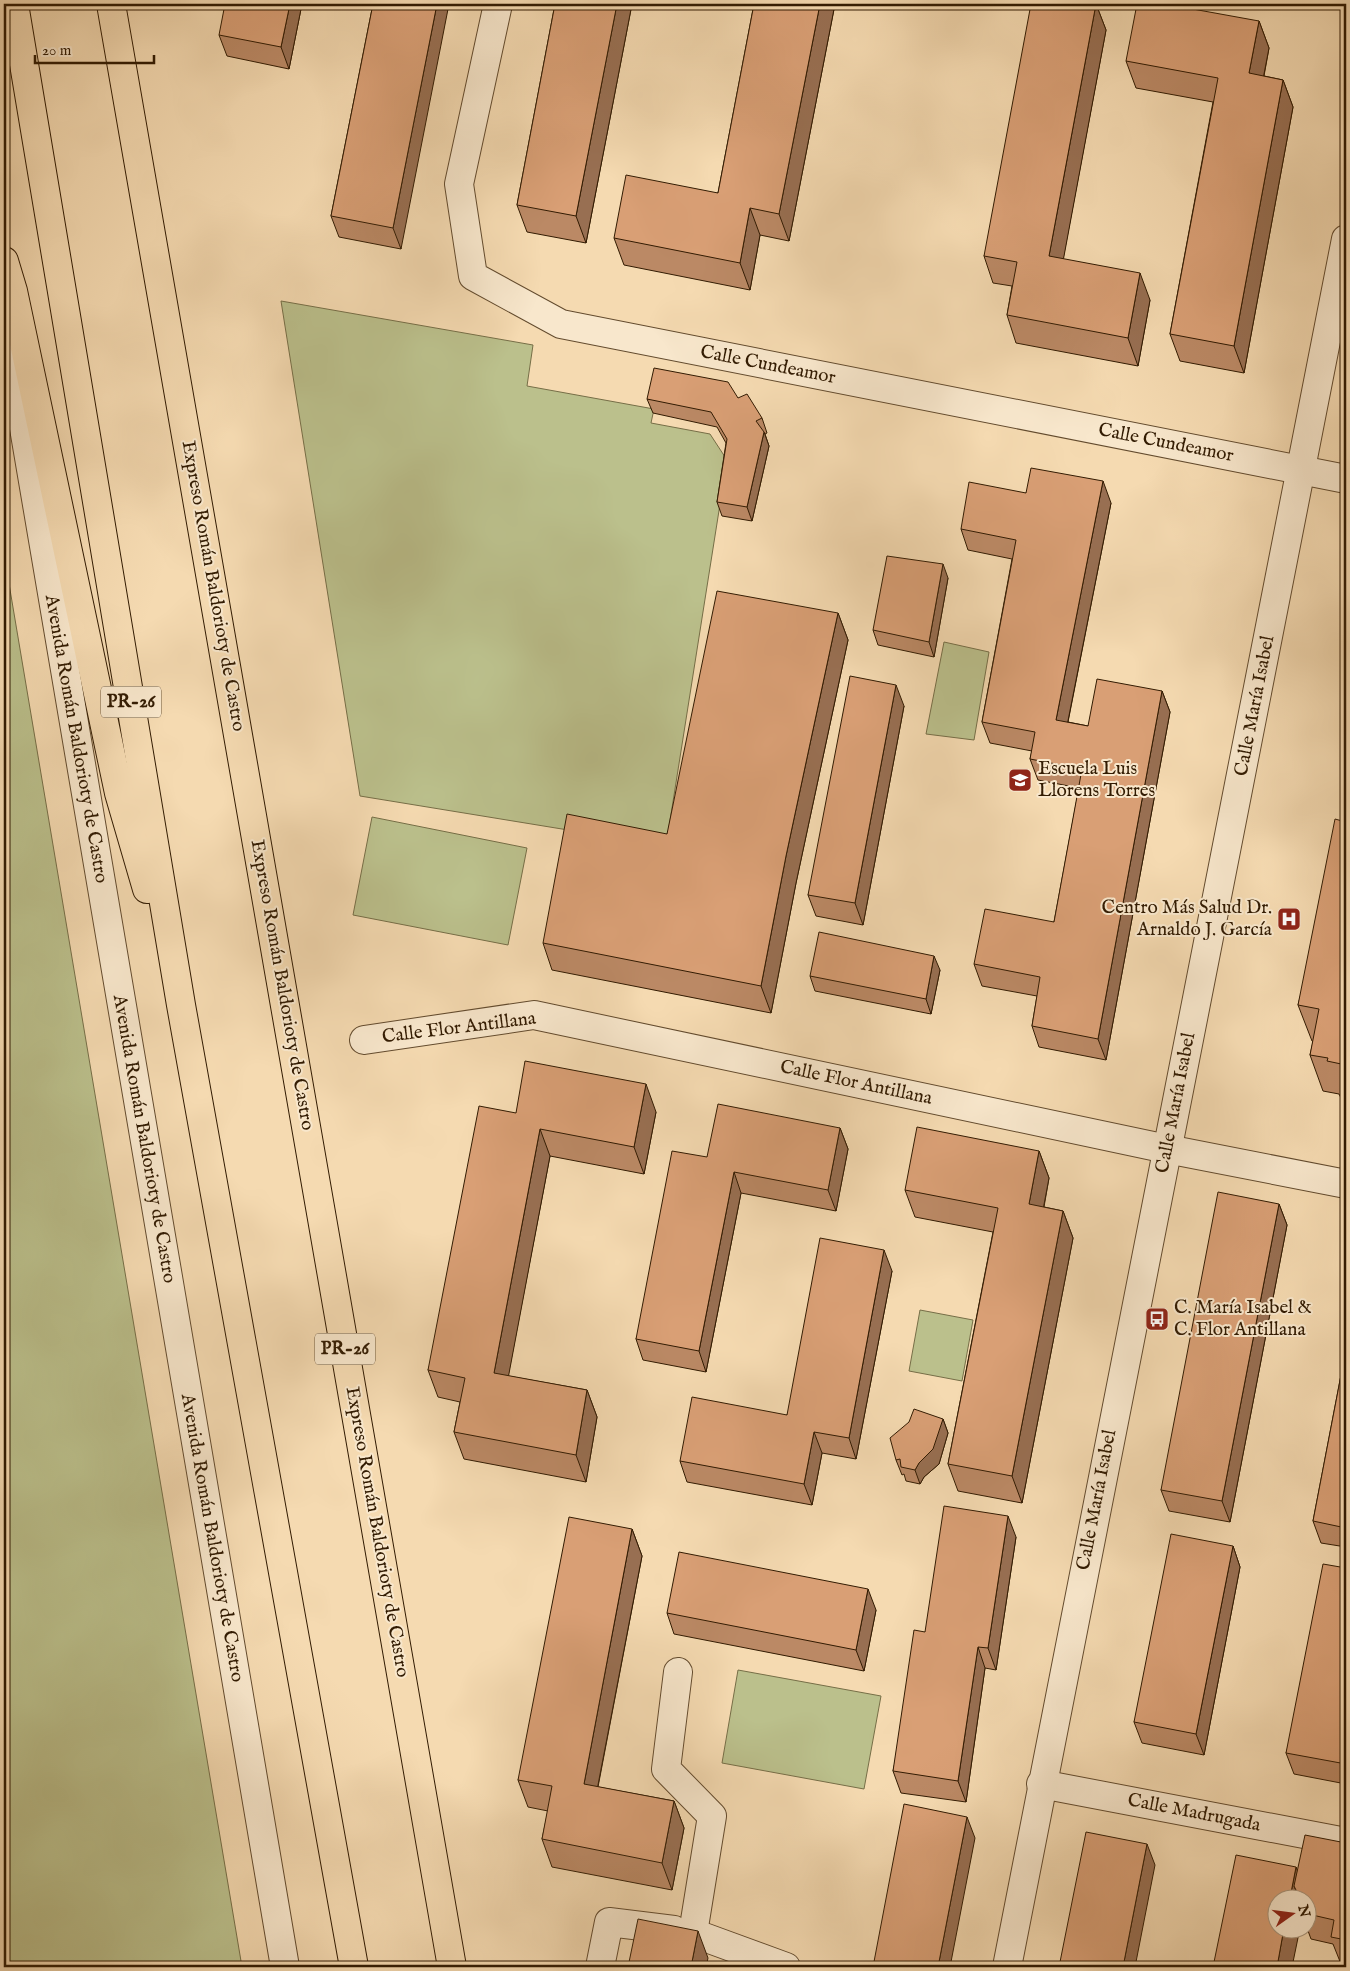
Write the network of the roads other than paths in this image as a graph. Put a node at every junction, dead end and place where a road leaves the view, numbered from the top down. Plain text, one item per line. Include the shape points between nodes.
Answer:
1 (14, 4) edge
2 (111, 4) edge
3 (498, 4) edge
4 (1346, 239) edge
5 (4, 262) edge
6 (4, 310) edge
7 (1302, 470) junction
8 (1346, 479) edge
9 (181, 1005) junction
10 (364, 1040) dead end
11 (1167, 1149) junction
12 (1346, 1184) edge
13 (678, 1672) dead end
14 (1042, 1784) junction
15 (1346, 1842) edge
16 (693, 1933) junction
17 (285, 1967) edge
18 (354, 1967) edge
19 (452, 1967) edge
20 (600, 1967) edge
21 (786, 1967) edge
22 (1007, 1967) edge

1 - 9 highway, PR-26
2 - 19 highway, Expreso Román Baldorioty de Castro / PR-26
3 - 7 street, Calle Cundeamor via 459,184 473,276 561,324
4 - 7 street, Calle María Isabel
5 - 9 highway via 15,300 119,793
6 - 17 street, Avenida Román Baldorioty de Castro
7 - 8 street, Calle Cundeamor
7 - 11 street, Calle María Isabel
9 - 18 highway, PR-26
10 - 11 street, Calle Flor Antillana via 534,1015
11 - 12 street, Calle Flor Antillana
11 - 14 street, Calle María Isabel
13 - 16 street via 666,1769 712,1816
14 - 15 street, Calle Madrugada
14 - 22 street, Calle María Isabel
16 - 20 street via 609,1922
16 - 21 street

